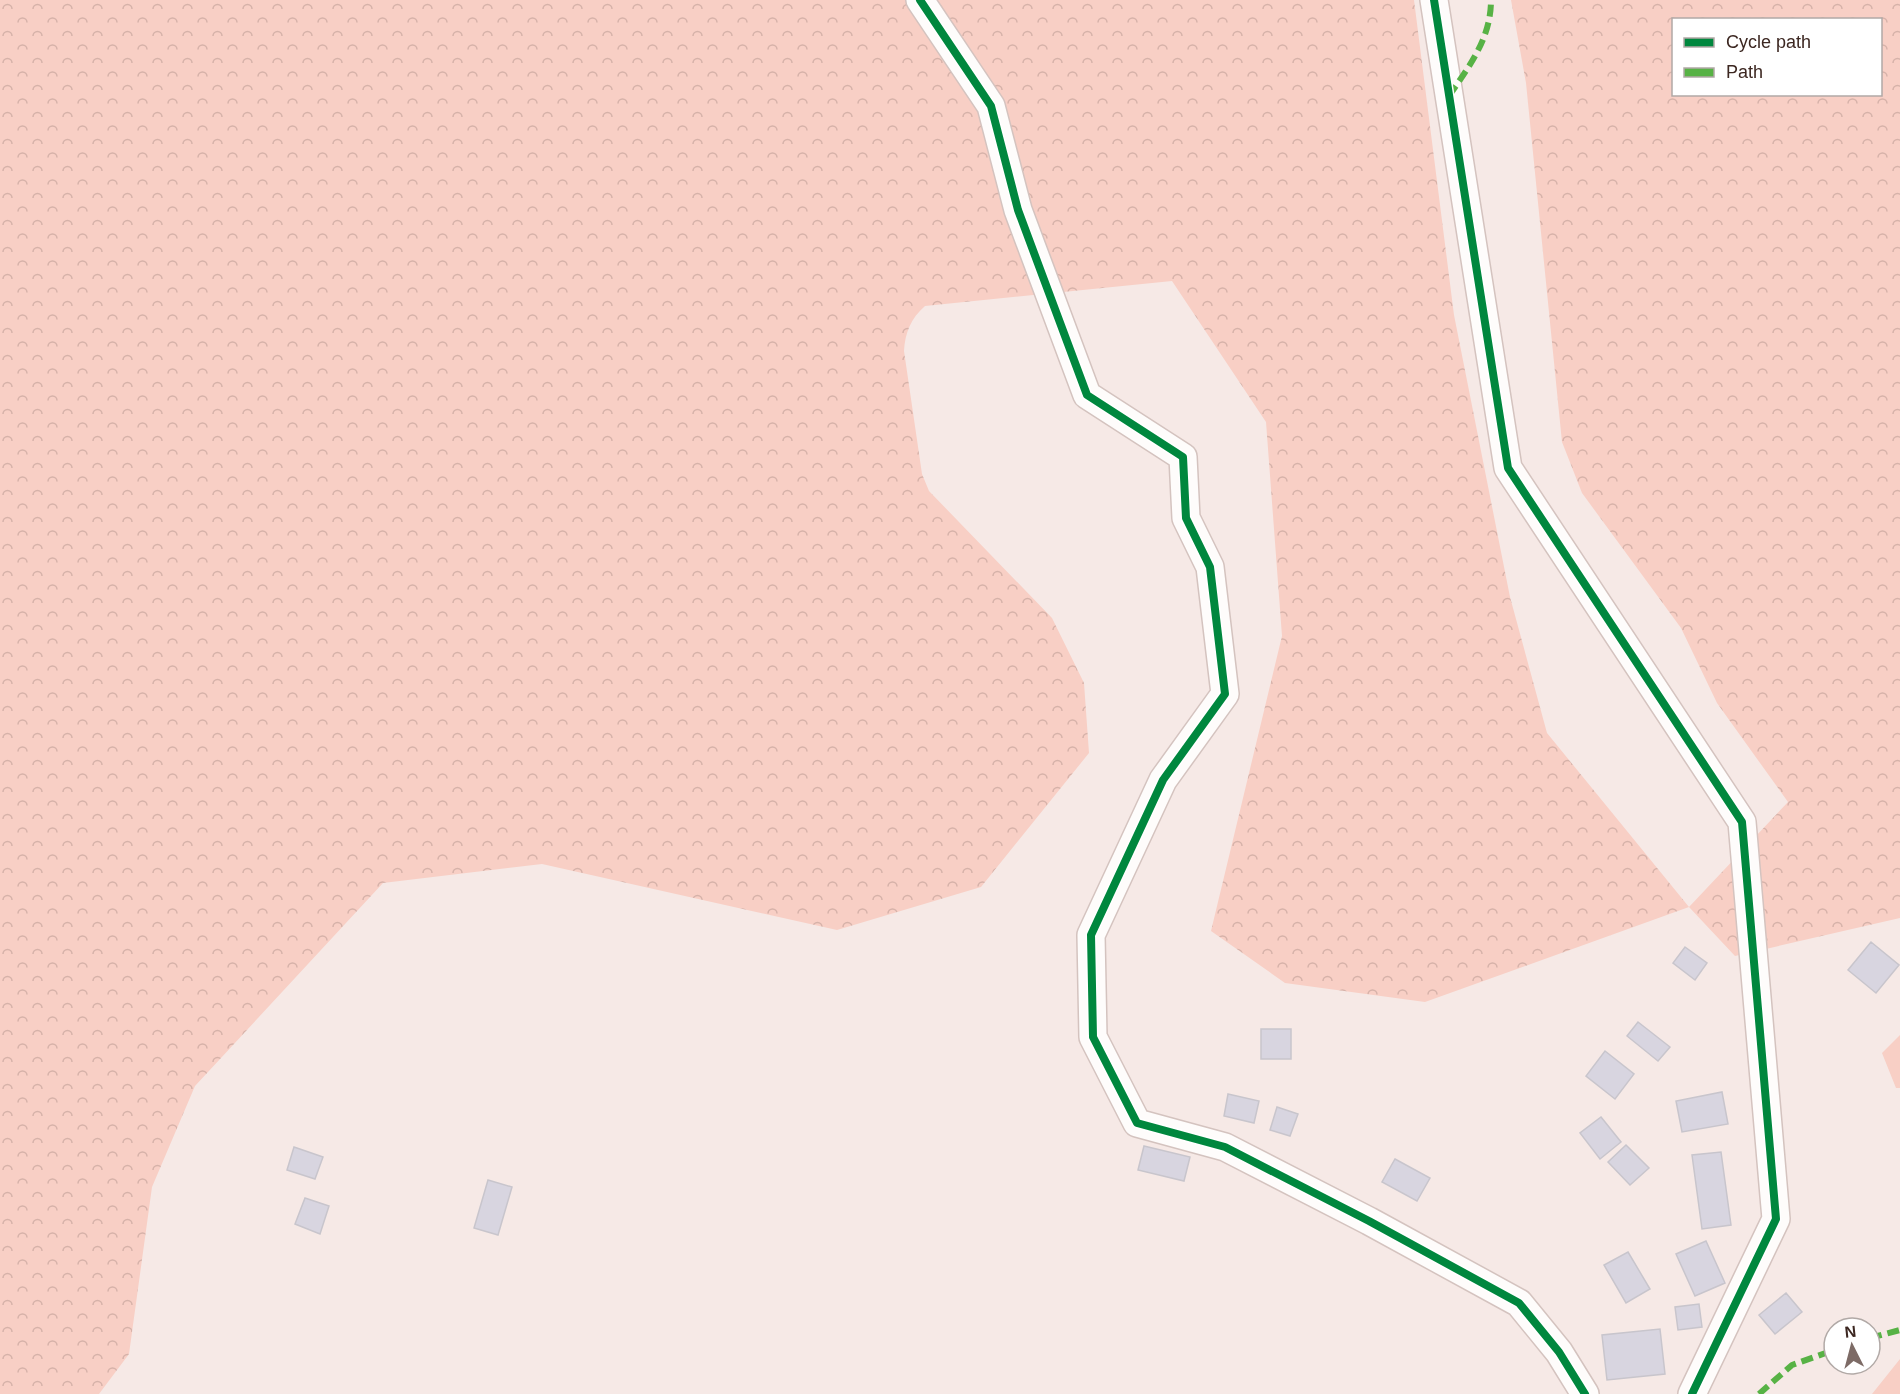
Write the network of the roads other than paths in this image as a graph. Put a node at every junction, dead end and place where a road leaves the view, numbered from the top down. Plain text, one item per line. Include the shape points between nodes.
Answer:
1 (920, 0) edge
2 (1434, 0) edge
3 (1585, 1394) edge
4 (1692, 1394) edge

1 - 3 street via 991,106 1018,210 1087,395 1183,458 1186,518 1210,567 1225,694 1164,780 1091,935 1092,1037 1137,1123 1225,1147 1519,1303 1560,1352
2 - 4 street via 1508,468 1742,822 1776,1219

